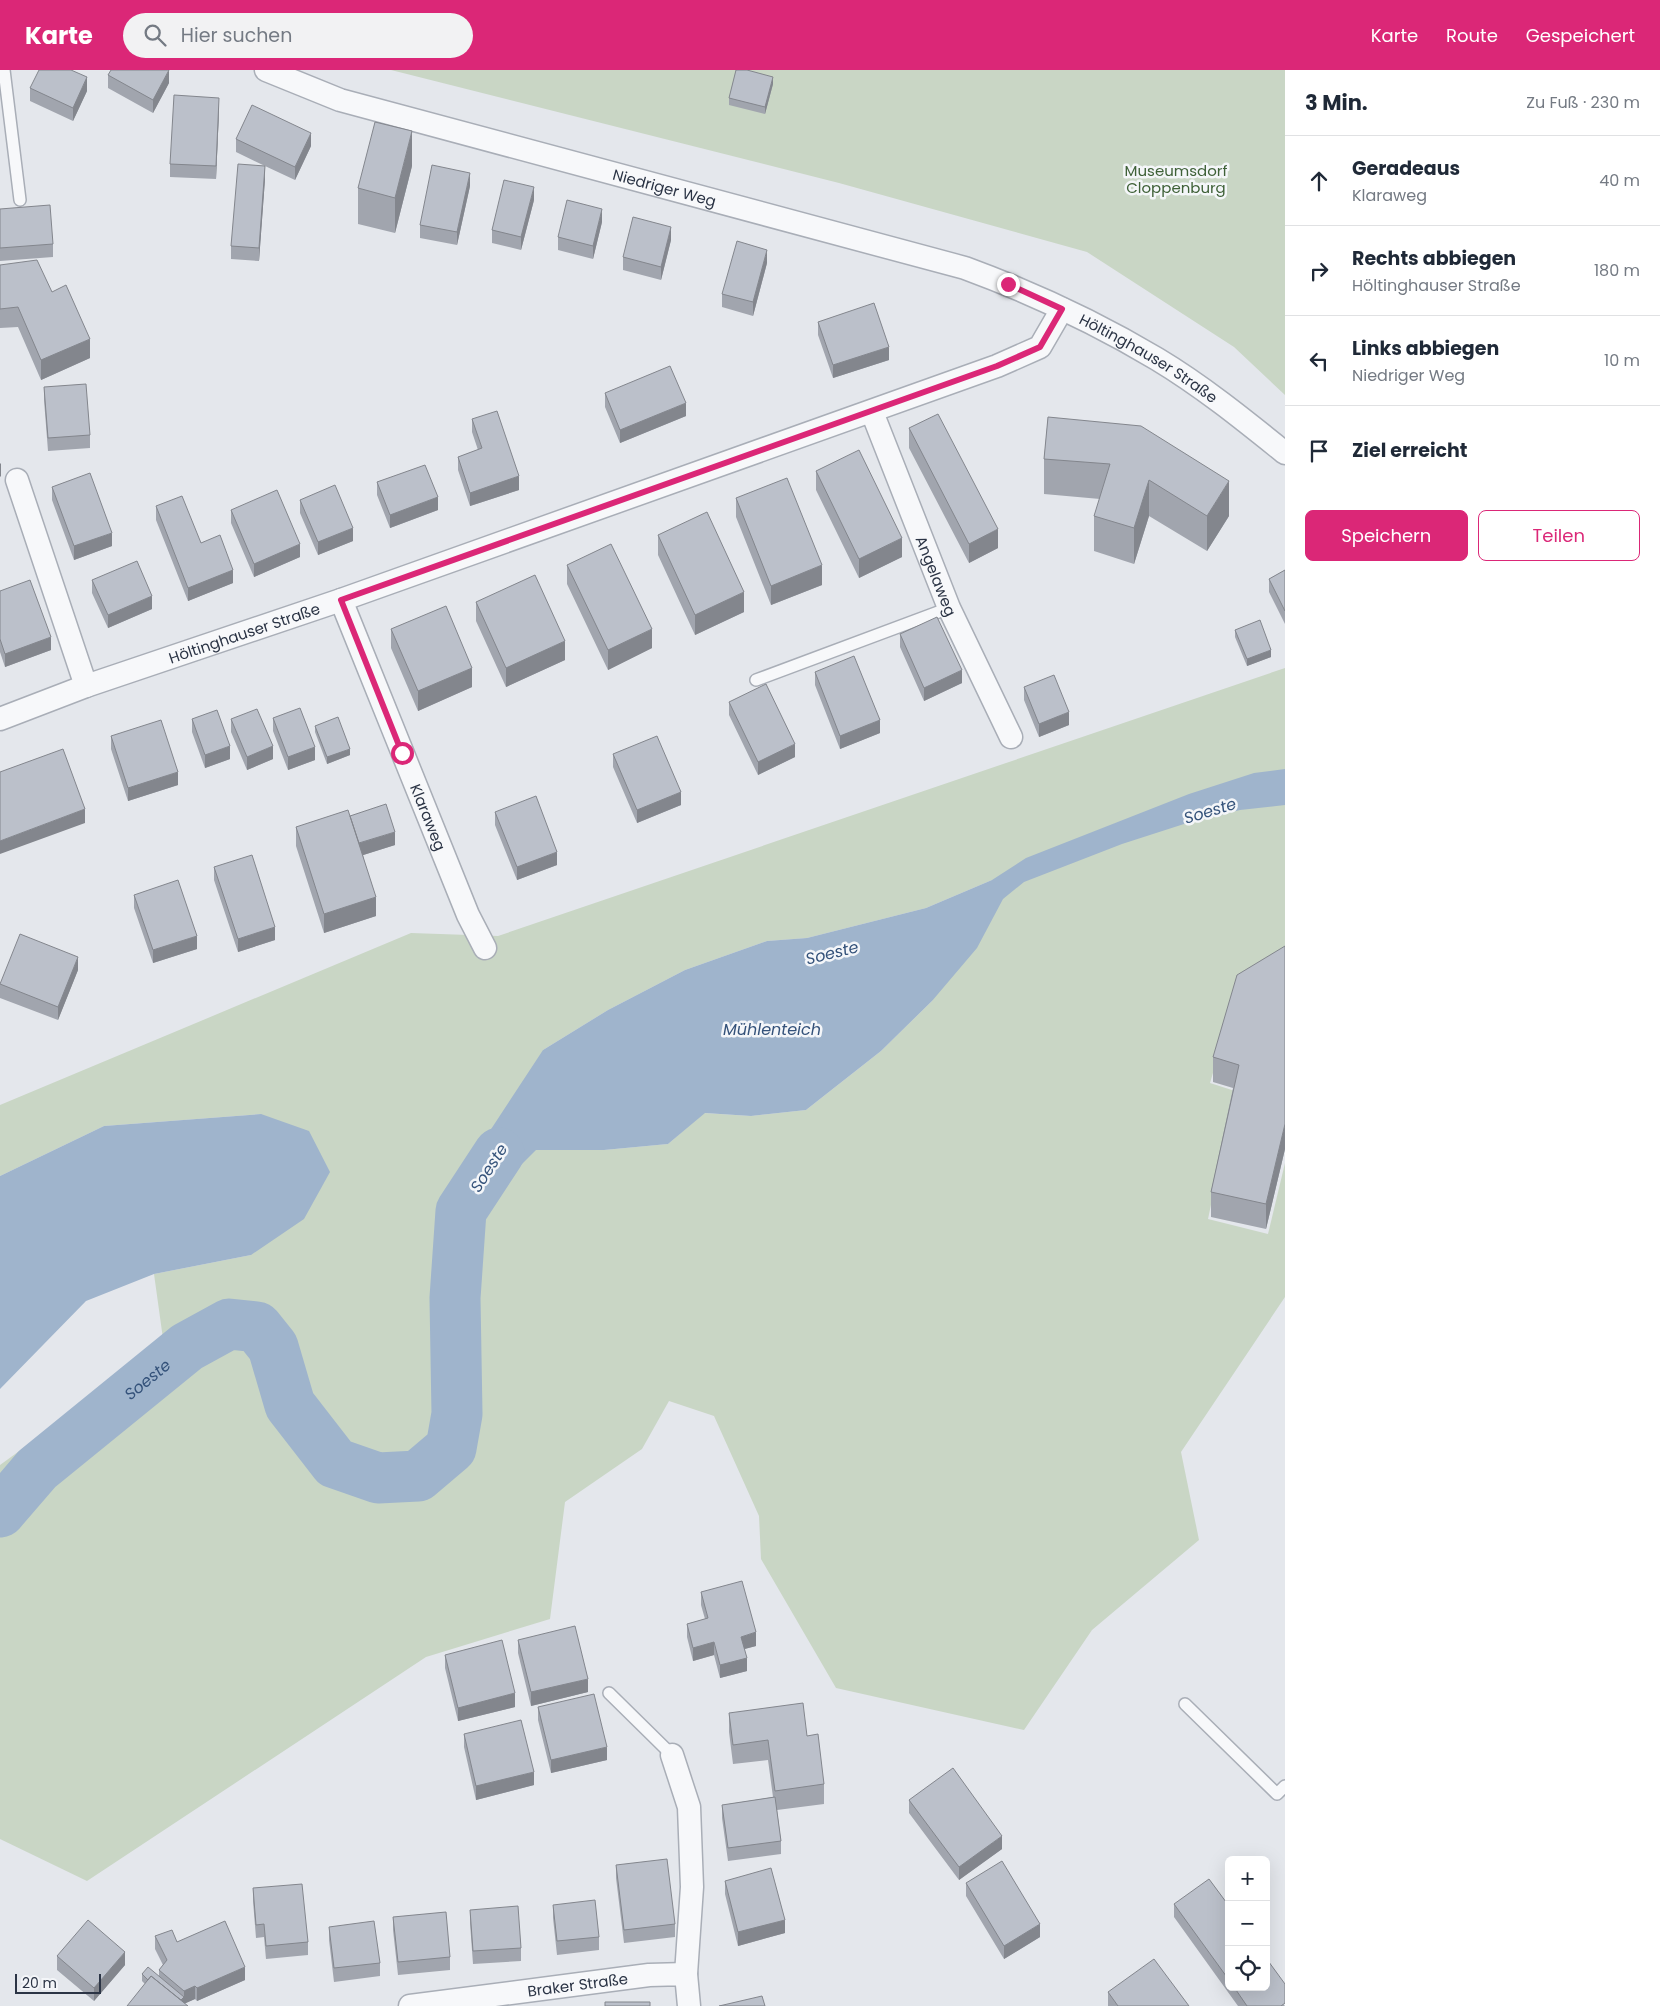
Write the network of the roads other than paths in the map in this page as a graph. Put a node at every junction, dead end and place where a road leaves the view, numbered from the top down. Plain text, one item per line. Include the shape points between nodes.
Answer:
1 (4, 70) edge
2 (266, 70) edge
3 (20, 200) dead end
4 (1062, 309) junction
5 (872, 412) junction
6 (1285, 453) edge
7 (17, 480) dead end
8 (341, 600) junction
9 (948, 608) junction
10 (756, 680) dead end
11 (86, 686) junction
12 (0, 719) edge
13 (1011, 737) dead end
14 (485, 948) dead end
15 (609, 1693) dead end
16 (1185, 1704) dead end
17 (672, 1755) joint
18 (1285, 1786) edge
19 (686, 1974) junction
20 (410, 2006) edge
21 (689, 2006) edge

1 - 3 lane
2 - 4 street, Niedriger Weg via 340,100 965,268
4 - 5 street, Höltinghauser Straße via 1040,347
4 - 6 street, Höltinghauser Straße via 1156,359 1195,384
5 - 8 street, Höltinghauser Straße
5 - 9 street, Angelaweg
7 - 11 street
8 - 11 street, Höltinghauser Straße
8 - 14 street, Klaraweg via 468,915
9 - 10 lane
9 - 13 street, Angelaweg
11 - 12 street, Höltinghauser Straße
15 - 17 lane
16 - 18 lane via 1278,1794
17 - 19 street via 690,1808 692,1887
19 - 20 street, Braker Straße
19 - 21 street

